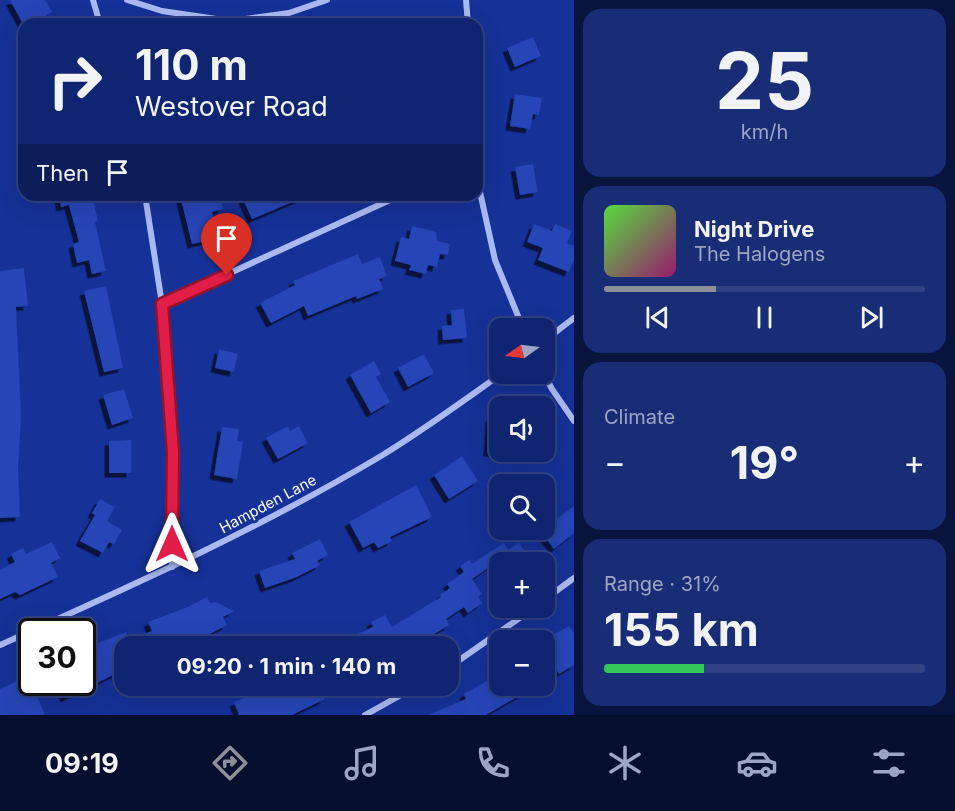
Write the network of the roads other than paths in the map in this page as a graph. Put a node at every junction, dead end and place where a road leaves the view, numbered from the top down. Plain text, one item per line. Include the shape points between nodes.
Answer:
1 (93, 0) edge
2 (127, 0) edge
3 (327, 0) edge
4 (466, 0) edge
5 (98, 18) edge
6 (210, 18) edge
7 (252, 18) edge
8 (468, 18) edge
9 (146, 201) edge
10 (388, 201) edge
11 (482, 201) edge
12 (162, 304) junction
13 (519, 318) edge
14 (574, 318) edge
15 (555, 333) edge
16 (489, 383) edge
17 (549, 384) edge
18 (574, 421) edge
19 (172, 567) junction
20 (574, 578) edge
21 (555, 592) edge
22 (520, 618) edge
23 (0, 645) edge
24 (459, 660) edge
25 (399, 696) edge
26 (365, 715) edge

1 - 5 street
2 - 6 street via 162,11
3 - 7 street via 289,13
4 - 8 street
9 - 12 street
10 - 12 street
11 - 13 street via 495,260
12 - 19 street via 173,452
14 - 15 street
16 - 19 street, Hampden Lane via 381,456
17 - 18 street
19 - 23 street, Hampden Lane
20 - 21 street
22 - 24 street
25 - 26 street

